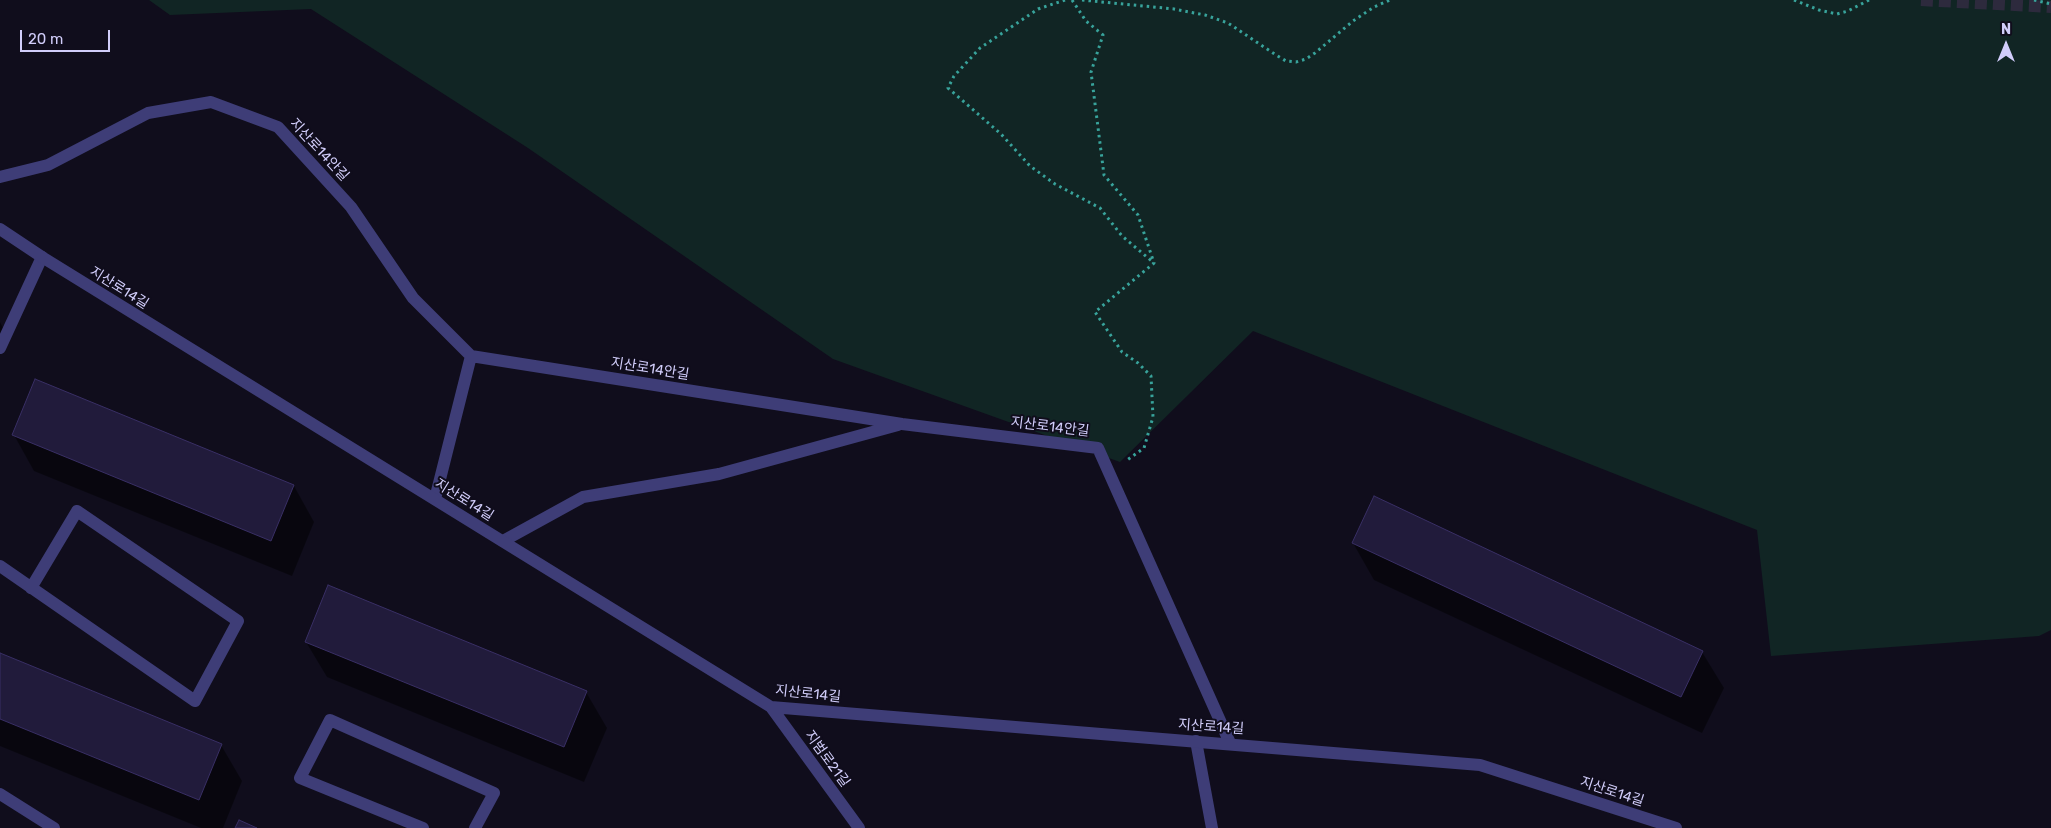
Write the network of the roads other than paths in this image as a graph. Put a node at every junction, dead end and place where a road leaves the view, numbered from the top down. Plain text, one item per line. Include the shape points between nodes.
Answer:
1 (0, 178) edge
2 (0, 229) edge
3 (42, 258) junction
4 (0, 348) edge
5 (471, 356) junction
6 (902, 424) junction
7 (435, 499) junction
8 (503, 541) junction
9 (0, 566) edge
10 (31, 588) junction
11 (771, 707) junction
12 (1196, 741) junction
13 (1230, 743) junction
14 (0, 794) edge
15 (54, 828) edge
16 (423, 828) edge
17 (475, 828) edge
18 (859, 828) edge
19 (1212, 828) edge
20 (1676, 828) edge

1 - 5 street, 지산로14안길 via 48,165 148,113 211,102 278,127 351,207 413,298
2 - 3 street, 지산로14길
3 - 4 street
3 - 7 street, 지산로14길
5 - 6 street, 지산로14안길
5 - 7 street
6 - 8 street via 719,474 583,497
6 - 13 street, 지산로14안길 via 1098,448
7 - 8 street, 지산로14길
8 - 11 street, 지산로14길
9 - 10 street
10 - 10 street via 195,701 238,621 77,511
11 - 12 street, 지산로14길
11 - 18 street, 지범로21길
12 - 13 street, 지산로14길
12 - 19 street
13 - 20 street, 지산로14길 via 1480,765
14 - 15 street
16 - 17 street via 300,778 330,720 494,793

